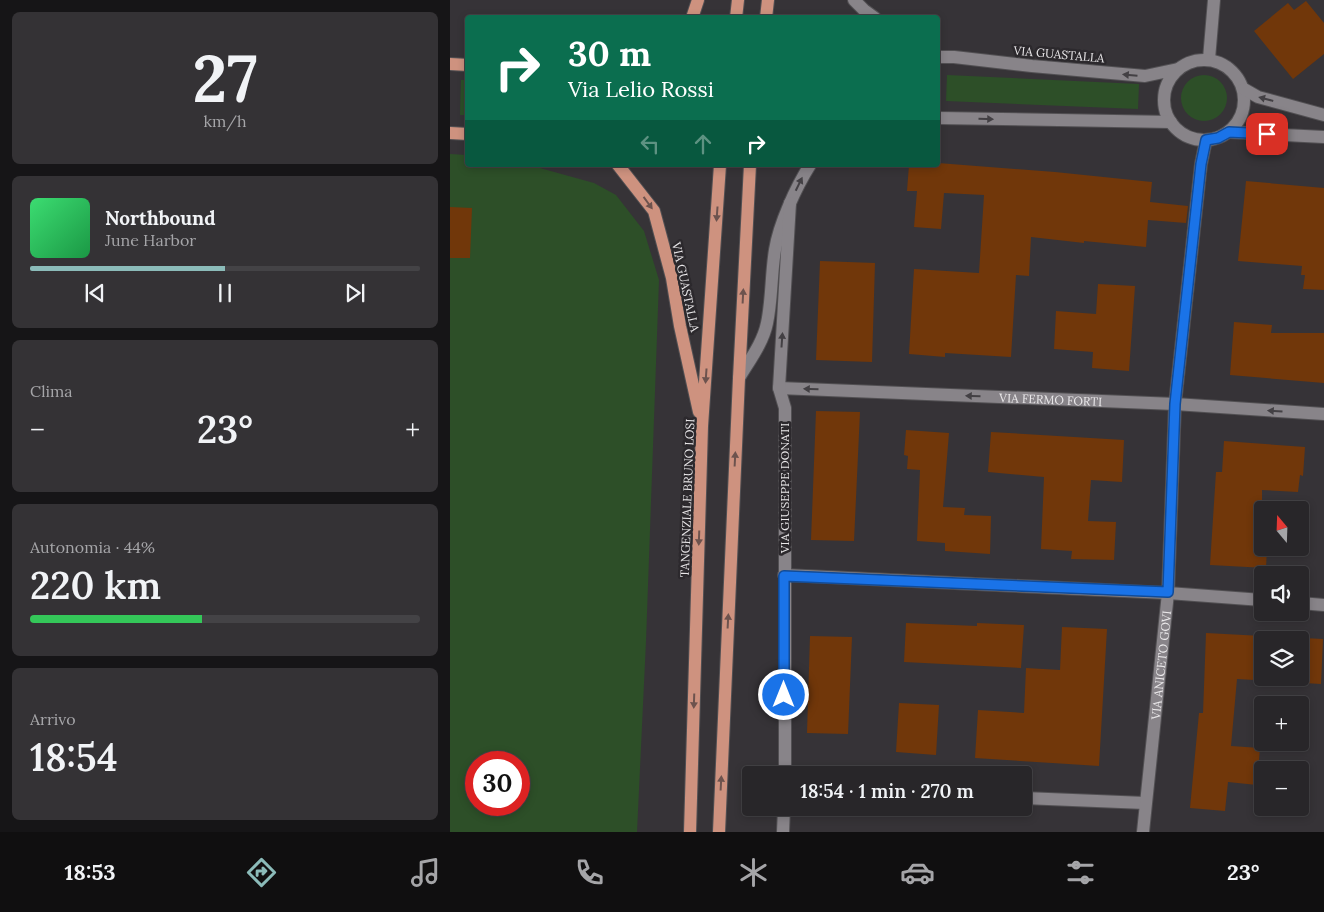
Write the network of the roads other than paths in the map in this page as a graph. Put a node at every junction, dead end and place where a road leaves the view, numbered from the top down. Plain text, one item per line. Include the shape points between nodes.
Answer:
1 (698, 0) edge
2 (738, 0) edge
3 (768, 0) edge
4 (854, 0) edge
5 (1214, 0) edge
6 (693, 15) edge
7 (736, 15) edge
8 (766, 15) edge
9 (871, 15) edge
10 (940, 52) edge
11 (940, 57) edge
12 (954, 57) junction
13 (1209, 59) junction
14 (450, 64) edge
15 (465, 65) edge
16 (1178, 69) junction
17 (1244, 89) junction
18 (1324, 115) edge
19 (940, 118) edge
20 (1171, 122) junction
21 (1229, 132) junction
22 (450, 133) edge
23 (465, 134) edge
24 (1324, 137) edge
25 (1206, 140) junction
26 (620, 167) edge
27 (720, 167) edge
28 (750, 167) edge
29 (809, 167) edge
30 (790, 203) junction
31 (739, 378) junction
32 (779, 388) junction
33 (1175, 404) junction
34 (1324, 414) edge
35 (702, 426) junction
36 (784, 576) junction
37 (1168, 592) junction
38 (1254, 599) edge
39 (1309, 603) edge
40 (1324, 604) edge
41 (785, 766) edge
42 (1032, 798) edge
43 (1145, 803) junction
44 (784, 816) edge
45 (690, 832) edge
46 (719, 832) edge
47 (783, 832) edge
48 (1143, 832) edge

1 - 6 main road
2 - 7 main road
3 - 8 main road
4 - 9 street
5 - 13 street
10 - 12 street
11 - 12 street, VIA GUASTALLA
16 -> 12 street, VIA GUASTALLA via 1145,76
13 - 16 street via 1188,63
13 - 17 street via 1231,69
14 - 15 main road
16 - 20 street via 1170,78 1164,100
18 -> 17 street via 1258,97
17 - 21 street via 1243,112
19 -> 20 street
20 - 25 street via 1186,136
21 - 24 street
21 - 25 street
22 - 23 main road
25 - 33 street, VIA ANICETO GOVI
26 -> 35 main road, VIA GUASTALLA via 654,211 672,278
27 -> 35 main road, TANGENZIALE BRUNO LOSI
31 -> 28 main road
30 -> 29 street
30 - 31 street via 776,248 767,324
32 -> 30 street, VIA GIUSEPPE DONATI
46 -> 31 main road
33 -> 32 street, VIA FERMO FORTI
32 - 36 street, VIA GIUSEPPE DONATI via 785,408
34 -> 33 street, VIA FERMO FORTI
33 - 37 street, VIA ANICETO GOVI
35 -> 45 main road, TANGENZIALE BRUNO LOSI
36 - 37 street
36 - 41 street, VIA GIUSEPPE DONATI
37 - 38 street
37 - 43 street, VIA ANICETO GOVI
39 - 40 street
42 - 43 street
43 - 48 street, VIA ANICETO GOVI
44 - 47 street

